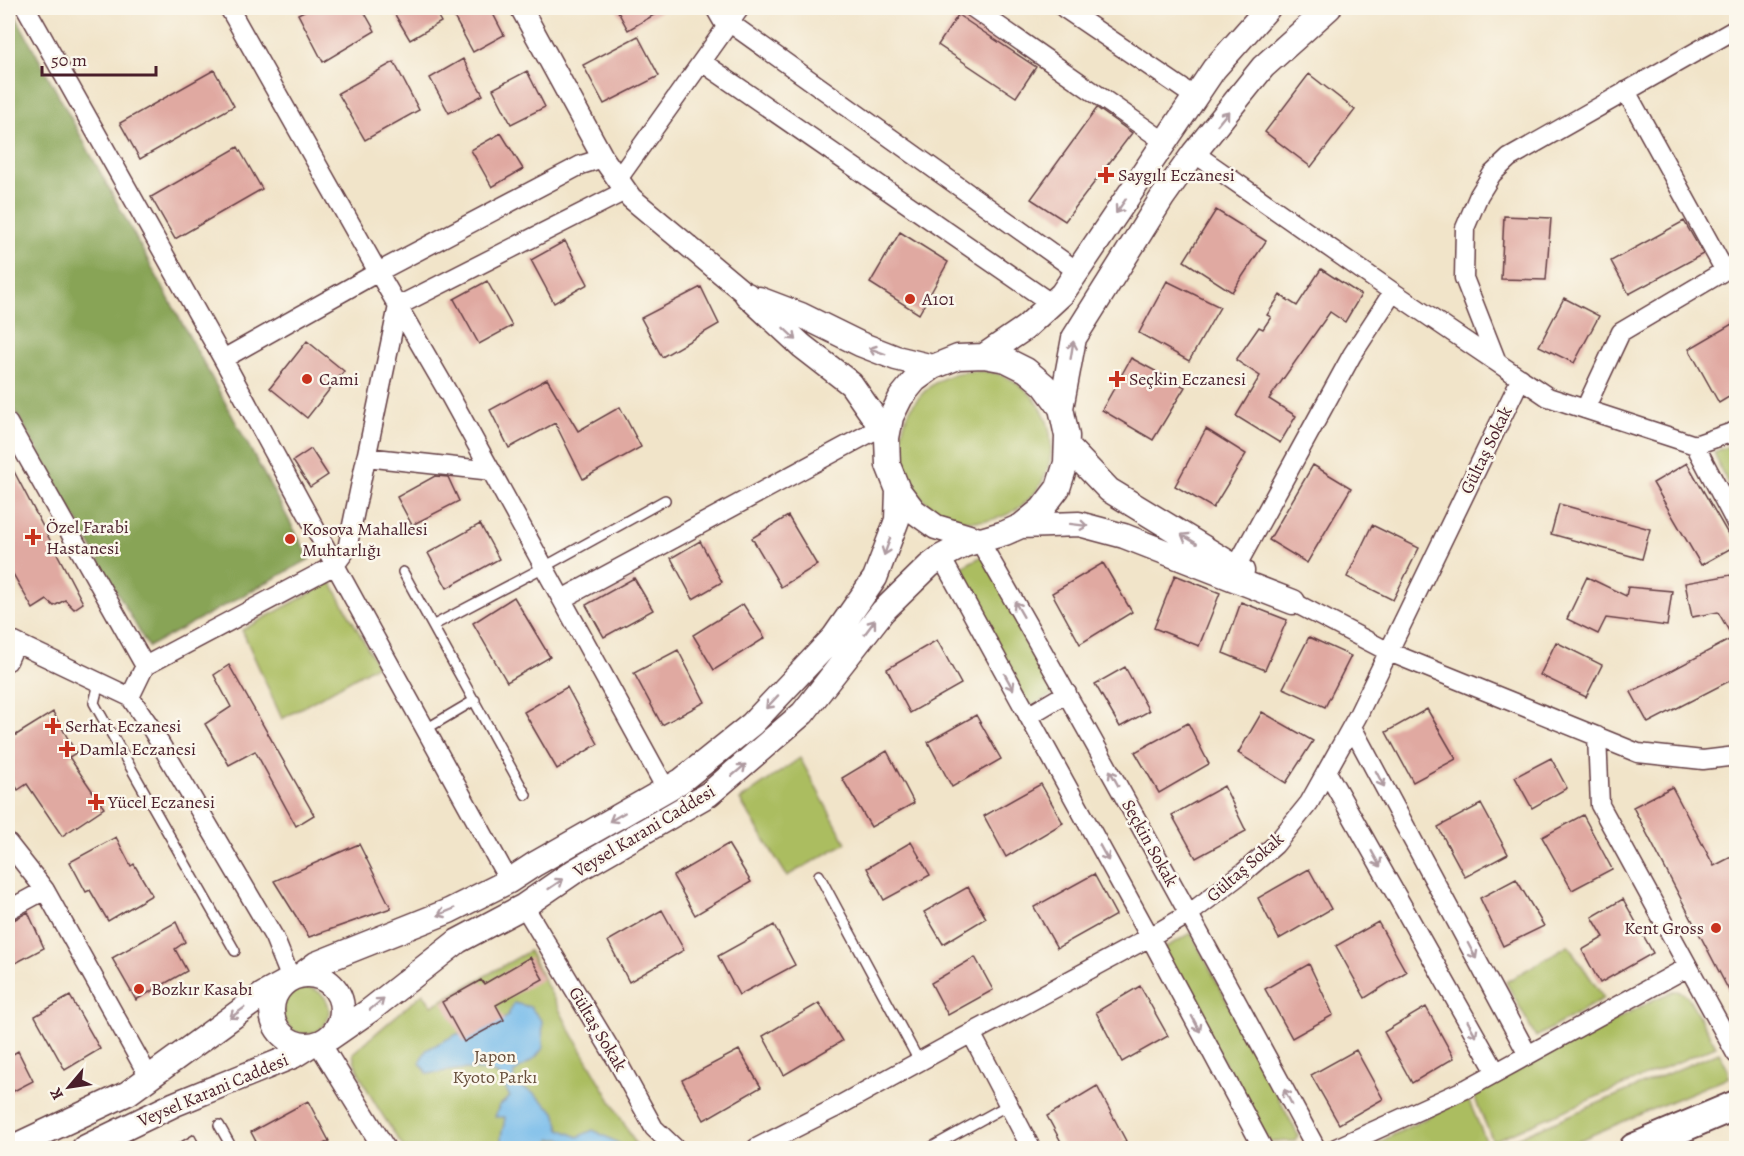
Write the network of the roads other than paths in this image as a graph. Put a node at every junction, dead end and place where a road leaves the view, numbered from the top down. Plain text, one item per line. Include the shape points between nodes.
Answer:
1 (26, 8) edge
2 (229, 8) edge
3 (521, 8) edge
4 (715, 8) edge
5 (740, 8) edge
6 (973, 8) edge
7 (1064, 8) edge
8 (1268, 8) edge
9 (1329, 8) edge
10 (728, 25) junction
11 (1737, 29) edge
12 (702, 62) junction
13 (1626, 91) junction
14 (1195, 97) junction
15 (1165, 142) junction
16 (1194, 153) junction
17 (603, 158) junction
18 (621, 185) junction
19 (1731, 267) edge
20 (1077, 271) junction
21 (378, 272) junction
22 (1393, 292) junction
23 (747, 295) junction
24 (1052, 304) junction
25 (398, 306) junction
26 (984, 356) junction
27 (223, 359) junction
28 (1497, 362) junction
29 (933, 367) junction
30 (1521, 378) junction
31 (1061, 408) junction
32 (1585, 409) junction
33 (8, 423) edge
34 (1737, 431) edge
35 (884, 433) junction
36 (1695, 445) junction
37 (1067, 446) junction
38 (366, 457) junction
39 (492, 471) junction
40 (898, 490) junction
41 (665, 500) dead end
42 (1737, 523) edge
43 (1021, 526) junction
44 (979, 540) junction
45 (941, 557) junction
46 (335, 565) junction
47 (544, 567) junction
48 (1236, 567) junction
49 (404, 572) dead end
50 (562, 599) junction
51 (1293, 602) junction
52 (434, 625) junction
53 (12, 641) edge
54 (1389, 652) junction
55 (8, 662) edge
56 (145, 666) junction
57 (99, 682) junction
58 (1067, 693) junction
59 (130, 697) junction
60 (475, 700) junction
61 (1028, 716) junction
62 (1352, 727) junction
63 (426, 729) junction
64 (1597, 736) junction
65 (1737, 756) edge
66 (1327, 772) junction
67 (666, 789) junction
68 (526, 795) dead end
69 (9, 849) edge
70 (819, 875) dead end
71 (509, 881) junction
72 (45, 890) junction
73 (524, 906) junction
74 (8, 910) edge
75 (1189, 914) junction
76 (1150, 937) junction
77 (235, 951) dead end
78 (1688, 967) junction
79 (292, 979) junction
80 (971, 1033) junction
81 (320, 1043) junction
82 (1737, 1054) edge
83 (1528, 1055) junction
84 (919, 1061) junction
85 (1496, 1072) junction
86 (149, 1077) junction
87 (1008, 1105) junction
88 (1737, 1106) edge
89 (219, 1125) dead end
90 (87, 1148) edge
91 (11, 1149) edge
92 (232, 1149) edge
93 (384, 1149) edge
94 (675, 1149) edge
95 (756, 1149) edge
96 (930, 1149) edge
97 (1031, 1149) edge
98 (1263, 1149) edge
99 (1316, 1149) edge
100 (1336, 1149) edge
101 (1634, 1149) edge

1 - 27 street
2 - 21 street
3 - 17 street
4 - 10 street
5 - 10 street
6 - 15 street
7 - 14 street
8 - 14 main road via 1214,69
16 -> 9 main road via 1263,68
10 - 12 street
10 - 20 street
11 - 13 street
12 - 18 street
12 - 24 street
13 - 19 street
13 - 28 street via 1509,158 1492,174 1479,195 1465,228 1464,278
14 - 15 main road
15 -> 20 main road
16 - 22 street
31 -> 16 main road via 1074,338
17 - 18 street
17 - 21 street via 580,165
18 - 23 street via 631,198
18 - 25 street
19 - 32 street via 1621,332
20 - 24 main road
21 - 25 street
21 - 27 street
22 - 28 street
22 - 48 street via 1352,356
29 -> 23 main road via 887,355
23 -> 35 main road via 851,384
24 - 26 main road
25 - 38 street
25 - 39 street
26 - 29 main road via 958,357
26 - 31 main road via 1006,360 1026,370 1044,385
27 - 46 street
28 - 30 street
29 - 35 main road via 900,397
30 - 32 street via 1548,397
30 - 54 street, Gültaş Sokak
31 - 37 main road
32 - 36 street
33 - 56 street
34 - 36 street
35 - 40 main road via 888,465
35 - 50 street
36 - 42 street
37 - 43 main road via 1058,488 1042,509
48 -> 37 main road via 1109,490
38 - 39 street
38 - 46 street via 347,549
39 - 47 street
40 - 44 main road via 914,511 936,527
40 -> 67 main road, Veysel Karani Caddesi via 897,520 875,579 834,637 752,724
41 - 47 lane
43 - 44 main road
43 -> 51 main road via 1079,524 1124,536
44 - 45 main road, Veysel Karani Caddesi
58 -> 44 street, Seçkin Sokak
45 -> 61 street
73 -> 45 main road, Veysel Karani Caddesi via 575,871 710,794 803,713 883,611
46 - 56 street
46 - 63 street
47 - 50 street
47 - 52 lane
48 - 51 main road
49 - 52 lane
50 - 67 street
51 - 54 street
52 - 60 lane
53 - 55 street
53 - 57 street
54 - 62 street, Gültaş Sokak
54 - 64 street
56 - 59 street
57 - 59 street
57 - 77 lane via 94,703
58 - 61 street
75 -> 58 street, Seçkin Sokak
59 - 79 street via 274,937
60 - 63 lane
60 - 68 lane
61 -> 76 street
62 - 66 street, Gültaş Sokak
62 -> 83 street
63 - 71 street
64 - 65 street via 1638,753 1703,760
64 - 78 street via 1600,805
66 - 75 street, Gültaş Sokak via 1309,803 1275,845
66 -> 85 street
67 -> 71 main road, Veysel Karani Caddesi
69 - 72 street
70 - 84 lane
71 -> 79 main road, Veysel Karani Caddesi via 449,911 316,964
72 - 74 street
72 - 86 street
81 -> 73 main road, Veysel Karani Caddesi via 369,1011 458,941
73 - 94 street, Gültaş Sokak via 654,1128
75 - 76 street, Gültaş Sokak
99 -> 75 street, Seçkin Sokak
76 - 80 street, Gültaş Sokak
76 -> 98 street
78 - 82 street
78 - 83 street
79 - 81 main road via 278,990 273,1000 274,1023 279,1033 298,1045
79 - 81 main road via 318,976 335,988 341,998 342,1020 337,1030
79 -> 86 main road, Veysel Karani Caddesi via 264,994
80 - 84 street, Gültaş Sokak
80 - 87 street
81 - 90 main road, Veysel Karani Caddesi via 175,1104
81 - 93 street
83 - 85 street
84 - 95 street, Gültaş Sokak
85 - 100 street
86 - 91 main road, Veysel Karani Caddesi via 128,1093
87 - 96 lane
87 - 97 street
88 - 101 highway
89 - 92 lane

